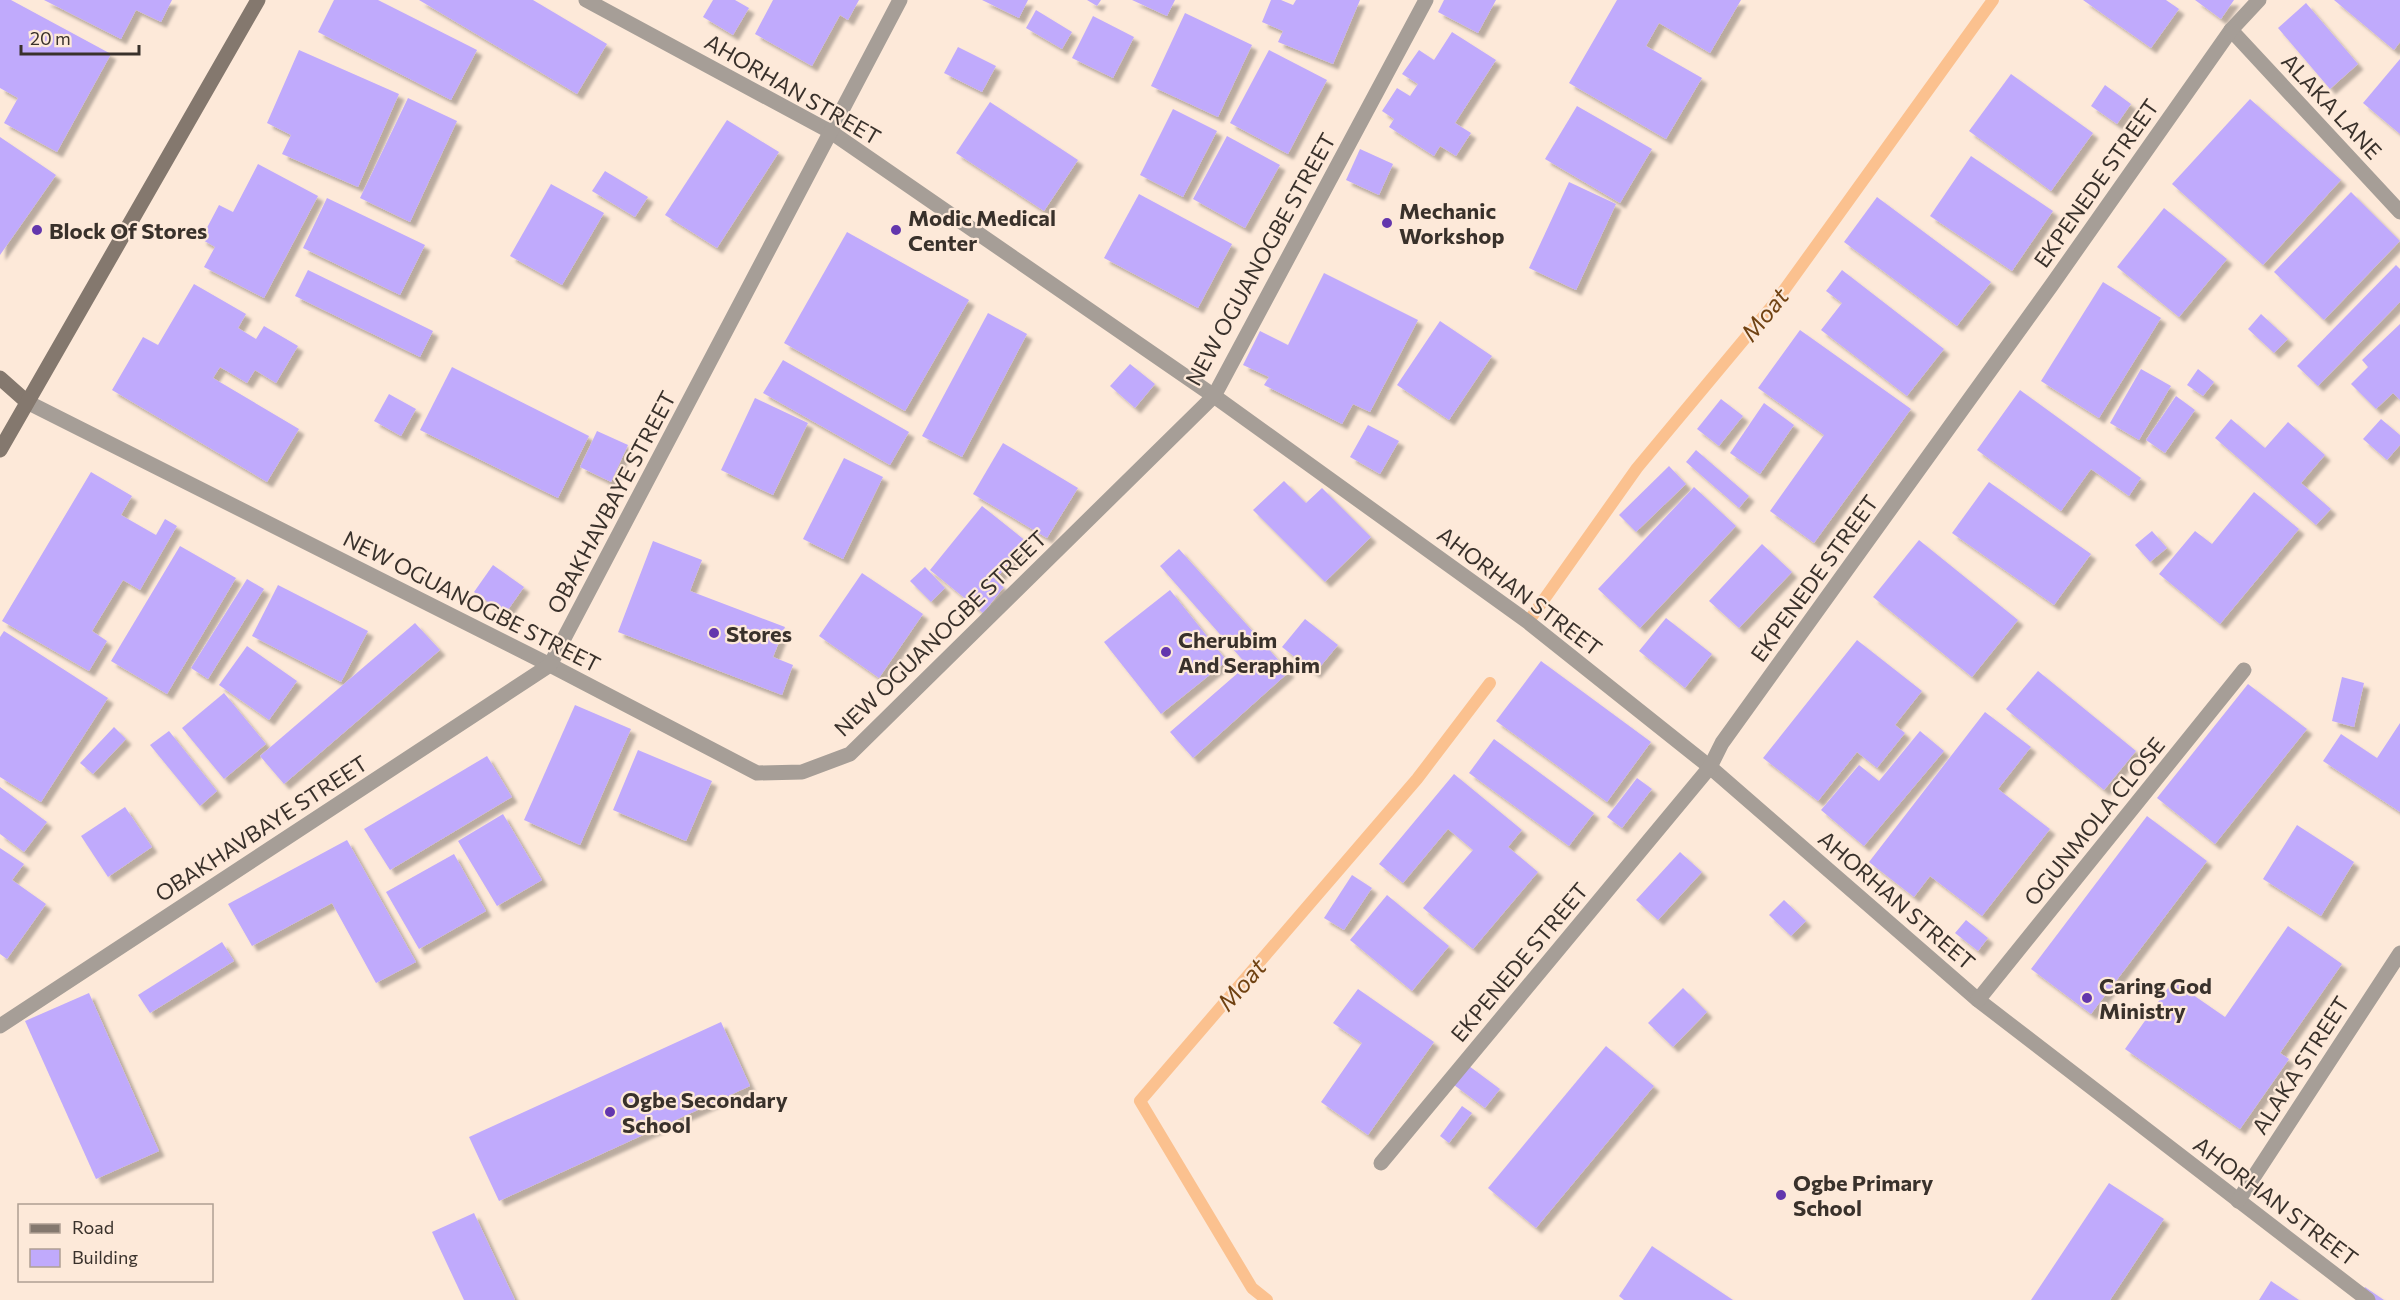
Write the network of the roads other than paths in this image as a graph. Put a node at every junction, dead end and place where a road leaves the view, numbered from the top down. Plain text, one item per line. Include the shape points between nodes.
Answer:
1 (258, 0) edge
2 (586, 0) edge
3 (900, 0) edge
4 (1426, 0) edge
5 (2259, 0) edge
6 (2232, 30) junction
7 (831, 132) junction
8 (2400, 212) edge
9 (0, 378) edge
10 (1214, 396) junction
11 (27, 402) junction
12 (0, 450) edge
13 (550, 665) junction
14 (2244, 670) dead end
15 (1710, 767) junction
16 (2400, 953) edge
17 (1978, 1000) junction
18 (0, 1026) edge
19 (1381, 1163) dead end
20 (2238, 1201) junction
21 (2368, 1300) edge

1 - 11 street
2 - 7 street, AHORHAN STREET
3 - 7 street, OBAKHAVBAYE STREET
4 - 10 street, NEW OGUANOGBE STREET
5 - 6 street, EKPENEDE STREET
6 - 8 street, ALAKA LANE
6 - 15 street, EKPENEDE STREET via 1722,743
7 - 10 street, AHORHAN STREET
7 - 13 street, OBAKHAVBAYE STREET
9 - 11 street
10 - 13 street, NEW OGUANOGBE STREET via 850,754 802,772 758,773
10 - 15 street, AHORHAN STREET via 1528,622
11 - 12 street
11 - 13 street, NEW OGUANOGBE STREET
13 - 18 street, OBAKHAVBAYE STREET
14 - 17 street, OGUNMOLA CLOSE
15 - 17 street, AHORHAN STREET
15 - 19 street, EKPENEDE STREET
16 - 20 street, ALAKA STREET
17 - 20 street, AHORHAN STREET
20 - 21 street, AHORHAN STREET

